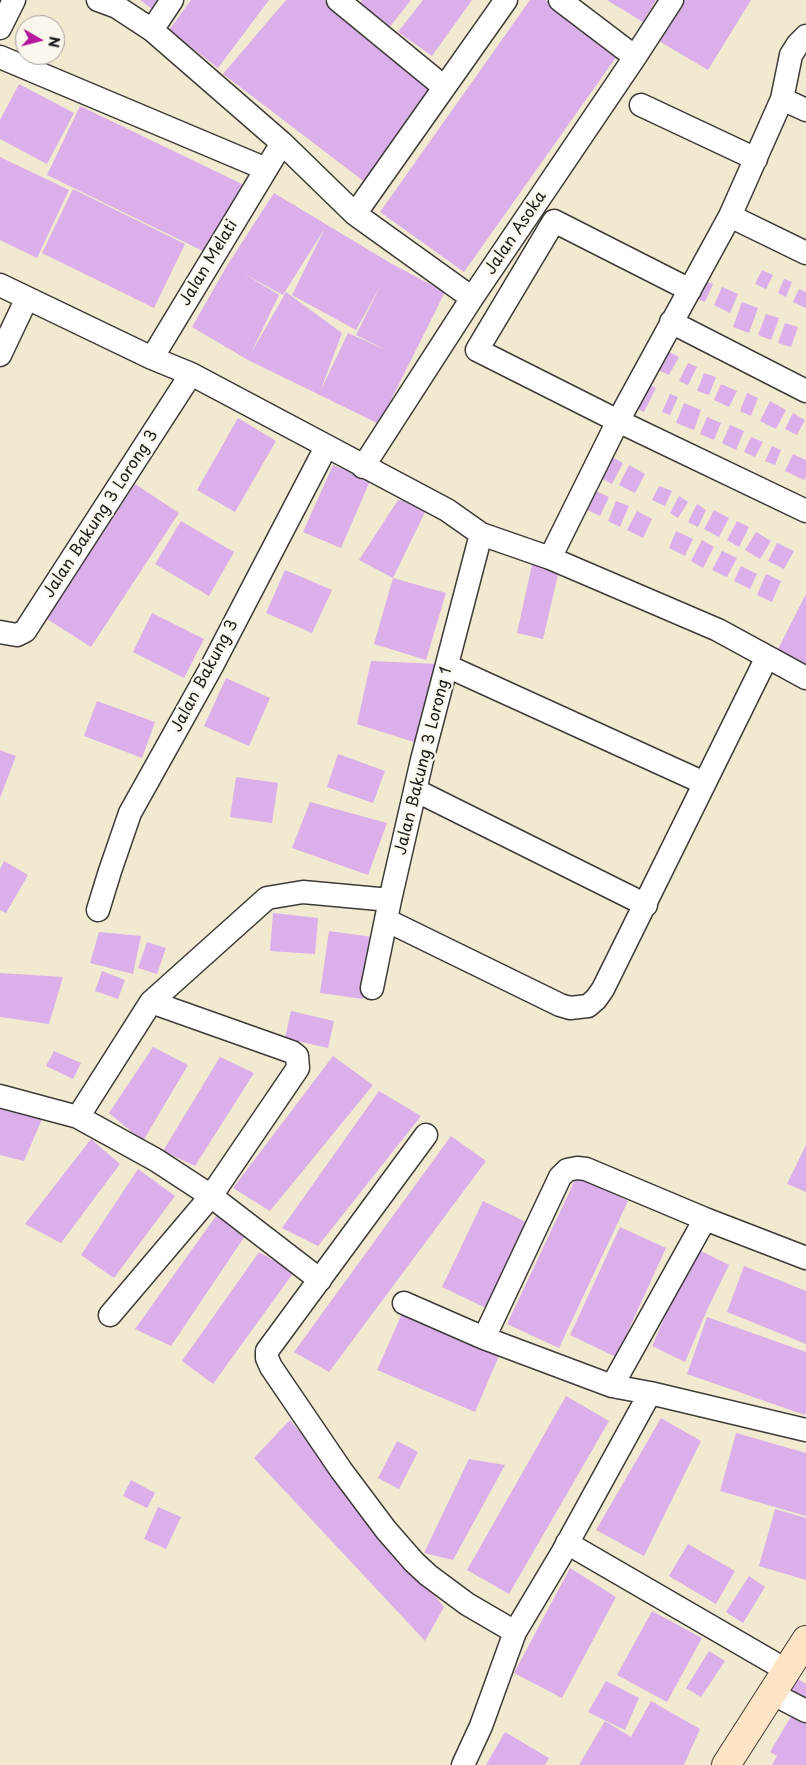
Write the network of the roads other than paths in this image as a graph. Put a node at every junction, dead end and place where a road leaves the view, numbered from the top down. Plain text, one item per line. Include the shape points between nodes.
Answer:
1 (14, 0) edge
2 (98, 0) edge
3 (172, 0) edge
4 (338, 0) edge
5 (506, 0) edge
6 (560, 0) edge
7 (672, 0) edge
8 (0, 28) edge
9 (152, 30) junction
10 (806, 36) edge
11 (0, 57) edge
12 (636, 57) junction
13 (444, 87) junction
14 (782, 99) junction
15 (640, 105) dead end
16 (806, 110) edge
17 (282, 143) junction
18 (756, 159) junction
19 (266, 169) junction
20 (355, 214) junction
21 (730, 216) junction
22 (806, 253) edge
23 (0, 285) edge
24 (690, 290) junction
25 (27, 298) junction
26 (472, 298) junction
27 (671, 322) junction
28 (0, 355) edge
29 (152, 358) junction
30 (191, 374) junction
31 (806, 391) edge
32 (618, 421) junction
33 (326, 447) junction
34 (363, 467) junction
35 (806, 511) edge
36 (481, 534) junction
37 (550, 558) junction
38 (0, 632) edge
39 (768, 657) junction
40 (447, 666) junction
41 (806, 678) edge
42 (704, 784) junction
43 (415, 790) junction
44 (646, 905) junction
45 (98, 910) dead end
46 (388, 910) junction
47 (372, 988) dead end
48 (151, 1002) junction
49 (0, 1096) edge
50 (78, 1117) junction
51 (426, 1135) dead end
52 (211, 1196) junction
53 (705, 1219) junction
54 (806, 1258) edge
55 (320, 1280) junction
56 (404, 1303) dead end
57 (110, 1315) dead end
58 (484, 1338) junction
59 (612, 1386) junction
60 (650, 1393) junction
61 (806, 1430) edge
62 (567, 1543) junction
63 (515, 1632) junction
64 (806, 1640) edge
65 (786, 1670) junction
66 (771, 1693) junction
67 (806, 1710) edge
68 (463, 1765) edge
69 (726, 1765) edge

1 - 8 street
2 - 9 street via 117,7
3 - 9 street
4 - 13 street
5 - 13 street
6 - 12 street
7 - 12 street, Jalan Asoka
9 - 17 street
10 - 14 street via 791,55
11 - 19 street
12 - 26 street, Jalan Asoka
13 - 20 street
14 - 16 street
14 - 18 street
15 - 18 street
17 - 19 street, Jalan Melati
17 - 20 street
18 - 21 street
19 - 29 street, Jalan Melati
20 - 26 street
21 - 22 street
21 - 24 street
23 - 25 street
24 - 27 street
24 - 32 street via 554,221 477,350
25 - 28 street
25 - 29 street
26 - 34 street, Jalan Asoka
27 - 31 street
27 - 32 street
29 - 30 street
30 - 33 street
30 - 38 street, Jalan Bakung 3 Lorong 3 via 25,631 16,635
32 - 35 street
32 - 37 street
33 - 34 street
33 - 45 street, Jalan Bakung 3 via 212,666 130,813
34 - 36 street via 447,510
36 - 37 street
36 - 40 street, Jalan Bakung 3 Lorong 1
37 - 39 street via 718,630
39 - 41 street
39 - 42 street
40 - 42 street
40 - 43 street, Jalan Bakung 3 Lorong 1
42 - 44 street
43 - 44 street
43 - 46 street, Jalan Bakung 3 Lorong 1
44 - 46 street via 596,999 588,1006 570,1008
46 - 47 street, Jalan Bakung 3 Lorong 1
46 - 48 street via 303,892 267,898
48 - 50 street
48 - 52 street via 297,1056 295,1074
49 - 50 street
50 - 52 street via 156,1160
51 - 55 street
52 - 55 street
52 - 57 street
53 - 54 street
53 - 58 street via 586,1170 568,1170 560,1177
53 - 59 street
55 - 63 street via 267,1351 271,1367 386,1530 414,1562 467,1604
56 - 58 street
58 - 59 street
59 - 60 street
60 - 61 street
60 - 62 street
62 - 63 street
62 - 65 street
63 - 68 street via 481,1726
64 - 65 street
65 - 66 street
66 - 67 street
66 - 69 street

